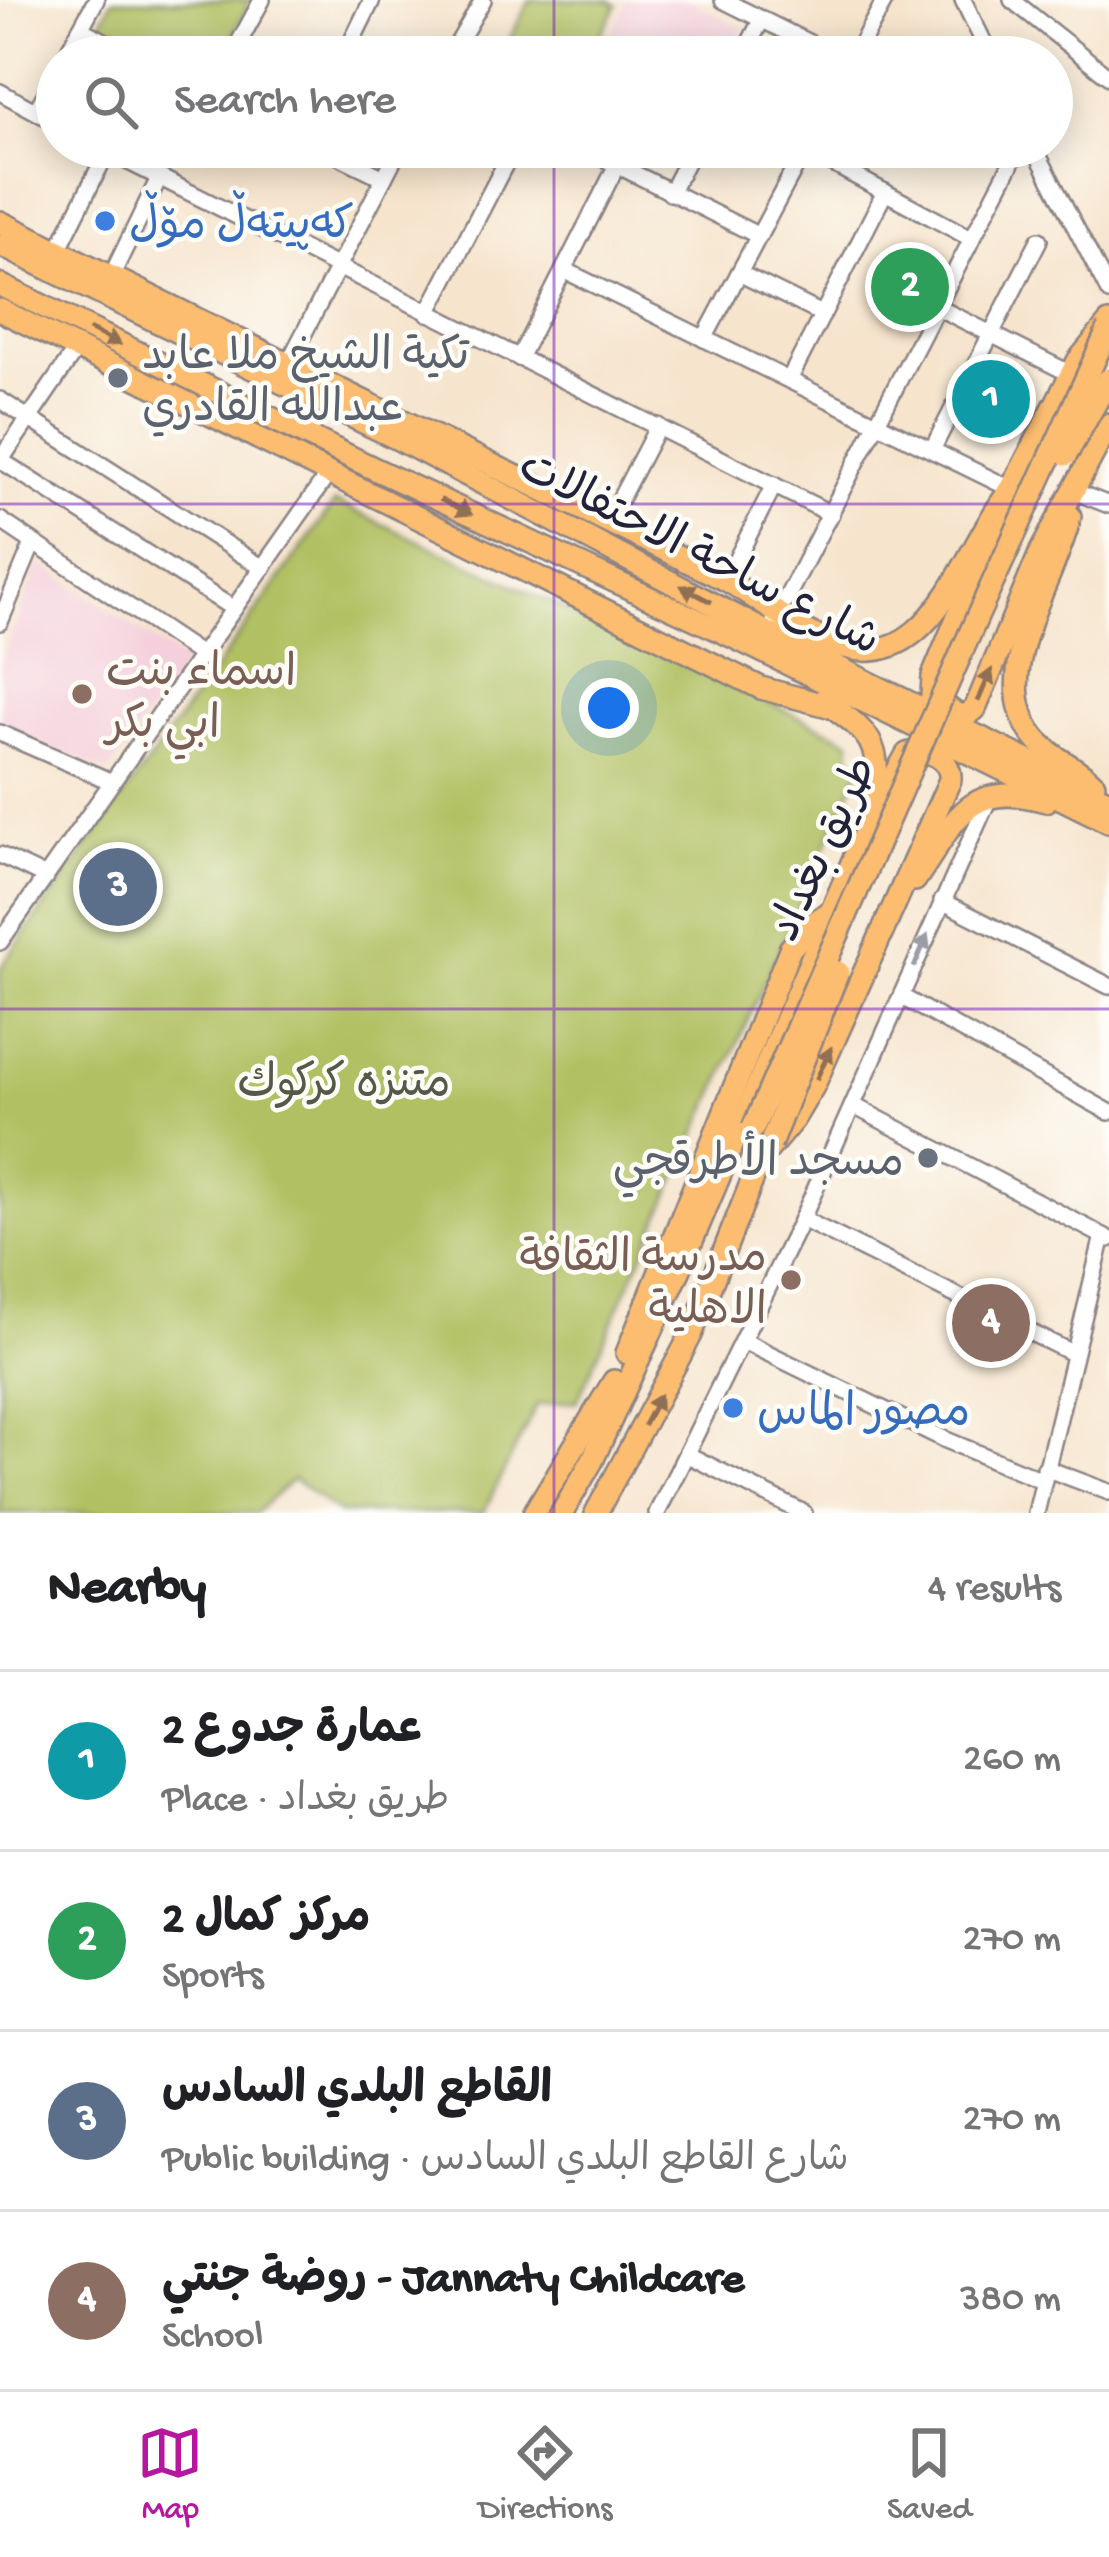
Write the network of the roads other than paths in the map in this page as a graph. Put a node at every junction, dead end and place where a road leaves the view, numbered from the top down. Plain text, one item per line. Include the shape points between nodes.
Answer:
1 (96, 0) edge
2 (262, 0) edge
3 (372, 0) edge
4 (483, 0) edge
5 (723, 0) edge
6 (884, 0) edge
7 (985, 0) edge
8 (1012, 0) edge
9 (967, 8) edge
10 (759, 11) edge
11 (80, 29) junction
12 (76, 36) edge
13 (94, 36) edge
14 (242, 36) edge
15 (354, 36) edge
16 (462, 36) edge
17 (801, 36) edge
18 (865, 36) edge
19 (981, 36) edge
20 (1058, 36) edge
21 (1073, 48) edge
22 (1109, 76) edge
23 (0, 92) edge
24 (36, 112) edge
25 (95, 168) edge
26 (140, 168) edge
27 (363, 168) edge
28 (388, 168) edge
29 (503, 168) edge
30 (615, 168) edge
31 (623, 168) edge
32 (683, 168) edge
33 (795, 168) edge
34 (842, 168) edge
35 (1017, 168) edge
36 (1036, 168) edge
37 (159, 178) junction
38 (383, 178) junction
39 (885, 192) junction
40 (670, 193) junction
41 (0, 222) edge
42 (759, 236) junction
43 (972, 239) junction
44 (1039, 240) dead end
45 (0, 245) edge
46 (58, 250) junction
47 (336, 269) junction
48 (564, 270) junction
49 (739, 273) junction
50 (111, 277) junction
51 (0, 285) edge
52 (1109, 292) edge
53 (937, 307) junction
54 (0, 310) edge
55 (428, 313) junction
56 (822, 314) junction
57 (1109, 326) edge
58 (992, 334) junction
59 (704, 339) junction
60 (77, 348) junction
61 (520, 358) junction
62 (245, 365) junction
63 (287, 374) junction
64 (1071, 374) junction
65 (1109, 379) edge
66 (789, 380) junction
67 (229, 398) junction
68 (0, 400) edge
69 (270, 417) junction
70 (28, 418) junction
71 (877, 423) junction
72 (1109, 424) edge
73 (658, 426) junction
74 (932, 450) junction
75 (0, 461) edge
76 (375, 469) junction
77 (329, 473) junction
78 (774, 485) junction
79 (1011, 489) junction
80 (364, 490) junction
81 (1076, 492) junction
82 (1109, 505) edge
83 (830, 514) junction
84 (572, 516) junction
85 (0, 520) edge
86 (608, 522) junction
87 (33, 543) junction
88 (263, 568) junction
89 (726, 580) junction
90 (234, 609) junction
91 (0, 622) edge
92 (773, 624) junction
93 (723, 632) junction
94 (201, 656) junction
95 (832, 706) junction
96 (910, 712) junction
97 (0, 733) edge
98 (112, 782) junction
99 (990, 794) junction
100 (1105, 809) edge
101 (870, 820) junction
102 (0, 855) edge
103 (46, 877) junction
104 (942, 901) junction
105 (897, 905) junction
106 (830, 911) junction
107 (0, 942) edge
108 (1109, 986) edge
109 (902, 997) junction
110 (854, 1106) junction
111 (1109, 1112) edge
112 (762, 1136) junction
113 (719, 1177) junction
114 (802, 1219) junction
115 (1106, 1238) edge
116 (680, 1245) junction
117 (743, 1341) junction
118 (1074, 1354) junction
119 (688, 1455) junction
120 (1044, 1474) junction
121 (1109, 1492) edge
122 (534, 1513) edge
123 (562, 1513) edge
124 (596, 1513) edge
125 (657, 1513) edge
126 (804, 1513) edge
127 (1036, 1513) edge

1 - 11 street
2 - 14 street
3 - 15 street
4 - 16 street
5 - 10 street
6 - 18 street
7 - 9 street
8 - 20 street
9 - 19 street
10 - 17 street
11 - 12 street
11 - 13 street
21 - 22 street
23 - 24 street
25 - 46 street
26 - 37 street
27 - 38 street
28 - 38 street
29 - 55 street
30 - 48 street
31 - 40 street
32 - 40 street
33 - 42 street
34 - 39 street
35 - 43 street
36 - 52 street
37 - 47 street
37 - 50 street
38 - 47 street
39 - 43 street
39 - 56 street
40 - 42 street
41 - 46 main road
42 - 49 street
43 - 53 street
44 - 58 street
45 - 62 main road, شارع ساحة الاحتفالات
46 - 50 main road
47 - 55 street
47 - 63 street
48 - 59 street
48 - 61 street
49 - 56 street
49 - 59 street
50 - 63 main road
51 -> 67 main road, شارع ساحة الاحتفالات
53 - 58 street
53 - 71 street
54 - 60 main road
55 - 61 street
56 - 66 street
57 - 64 main road
57 - 112 main road, bridge via 978,615
58 - 64 street
58 - 74 street
59 - 66 street
60 - 70 street
60 - 77 main road
61 - 73 street
62 - 63 main road, شارع ساحة الاحتفالات
62 - 67 main road
63 - 69 main road
63 - 84 main road, شارع ساحة الاحتفالات
64 - 79 main road
65 - 112 main road, bridge via 997,602
66 - 71 street
67 - 69 main road, شارع ساحة الاحتفالات
68 - 70 street
69 - 76 main road, شارع ساحة الاحتفالات
70 - 75 street
70 - 88 street
71 - 74 street
71 - 83 street
72 - 81 main road
73 - 78 street
73 - 86 street
74 - 79 street
75 - 90 street
76 - 80 main road
76 -> 93 main road, شارع ساحة الاحتفالات
77 - 80 main road
77 - 88 street
78 - 83 street
78 - 89 street
79 -> 81 main road via 930,682 936,701 962,716 975,709 1041,551
79 - 92 main road via 931,619 907,640 856,650
80 - 95 main road via 761,688
81 - 82 street
81 - 100 main road via 1018,662 1016,695 1036,739 1088,778
83 - 92 street
84 - 86 main road
92 -> 84 main road, شارع ساحة الاحتفالات
85 - 87 street
86 - 89 main road
87 - 91 street
87 - 94 street
88 - 90 street
89 - 92 main road
90 - 94 street
92 - 96 main road, شارع ساحة الاحتفالات
93 - 95 main road
93 - 96 main road, شارع ساحة الاحتفالات
94 - 98 street
95 - 101 main road via 877,753
96 - 100 main road
97 - 98 street
98 - 103 street
99 - 100 main road
99 - 104 street
99 - 105 main road via 960,818
101 - 105 main road, طريق بغداد via 907,754 921,751 947,764 950,780
101 - 106 main road, طريق بغداد
102 - 103 street
103 - 107 street
104 - 108 street
109 -> 104 street
112 -> 105 main road, طريق بغداد via 793,1120 814,1085
106 - 113 main road, طريق بغداد
106 - 116 main road via 790,949
109 - 110 street
109 - 111 street
110 - 114 street
110 - 115 street
112 - 113 main road
124 -> 112 main road, طريق بغداد via 692,1335
113 - 116 main road, طريق بغداد
114 - 117 street
114 - 118 street
115 - 118 street
116 - 122 main road via 607,1397
116 - 123 main road, طريق بغداد via 592,1461
117 - 119 street
117 - 120 street via 946,1440
118 - 120 street
119 - 125 street
119 - 126 street
120 - 121 street
120 - 127 street

